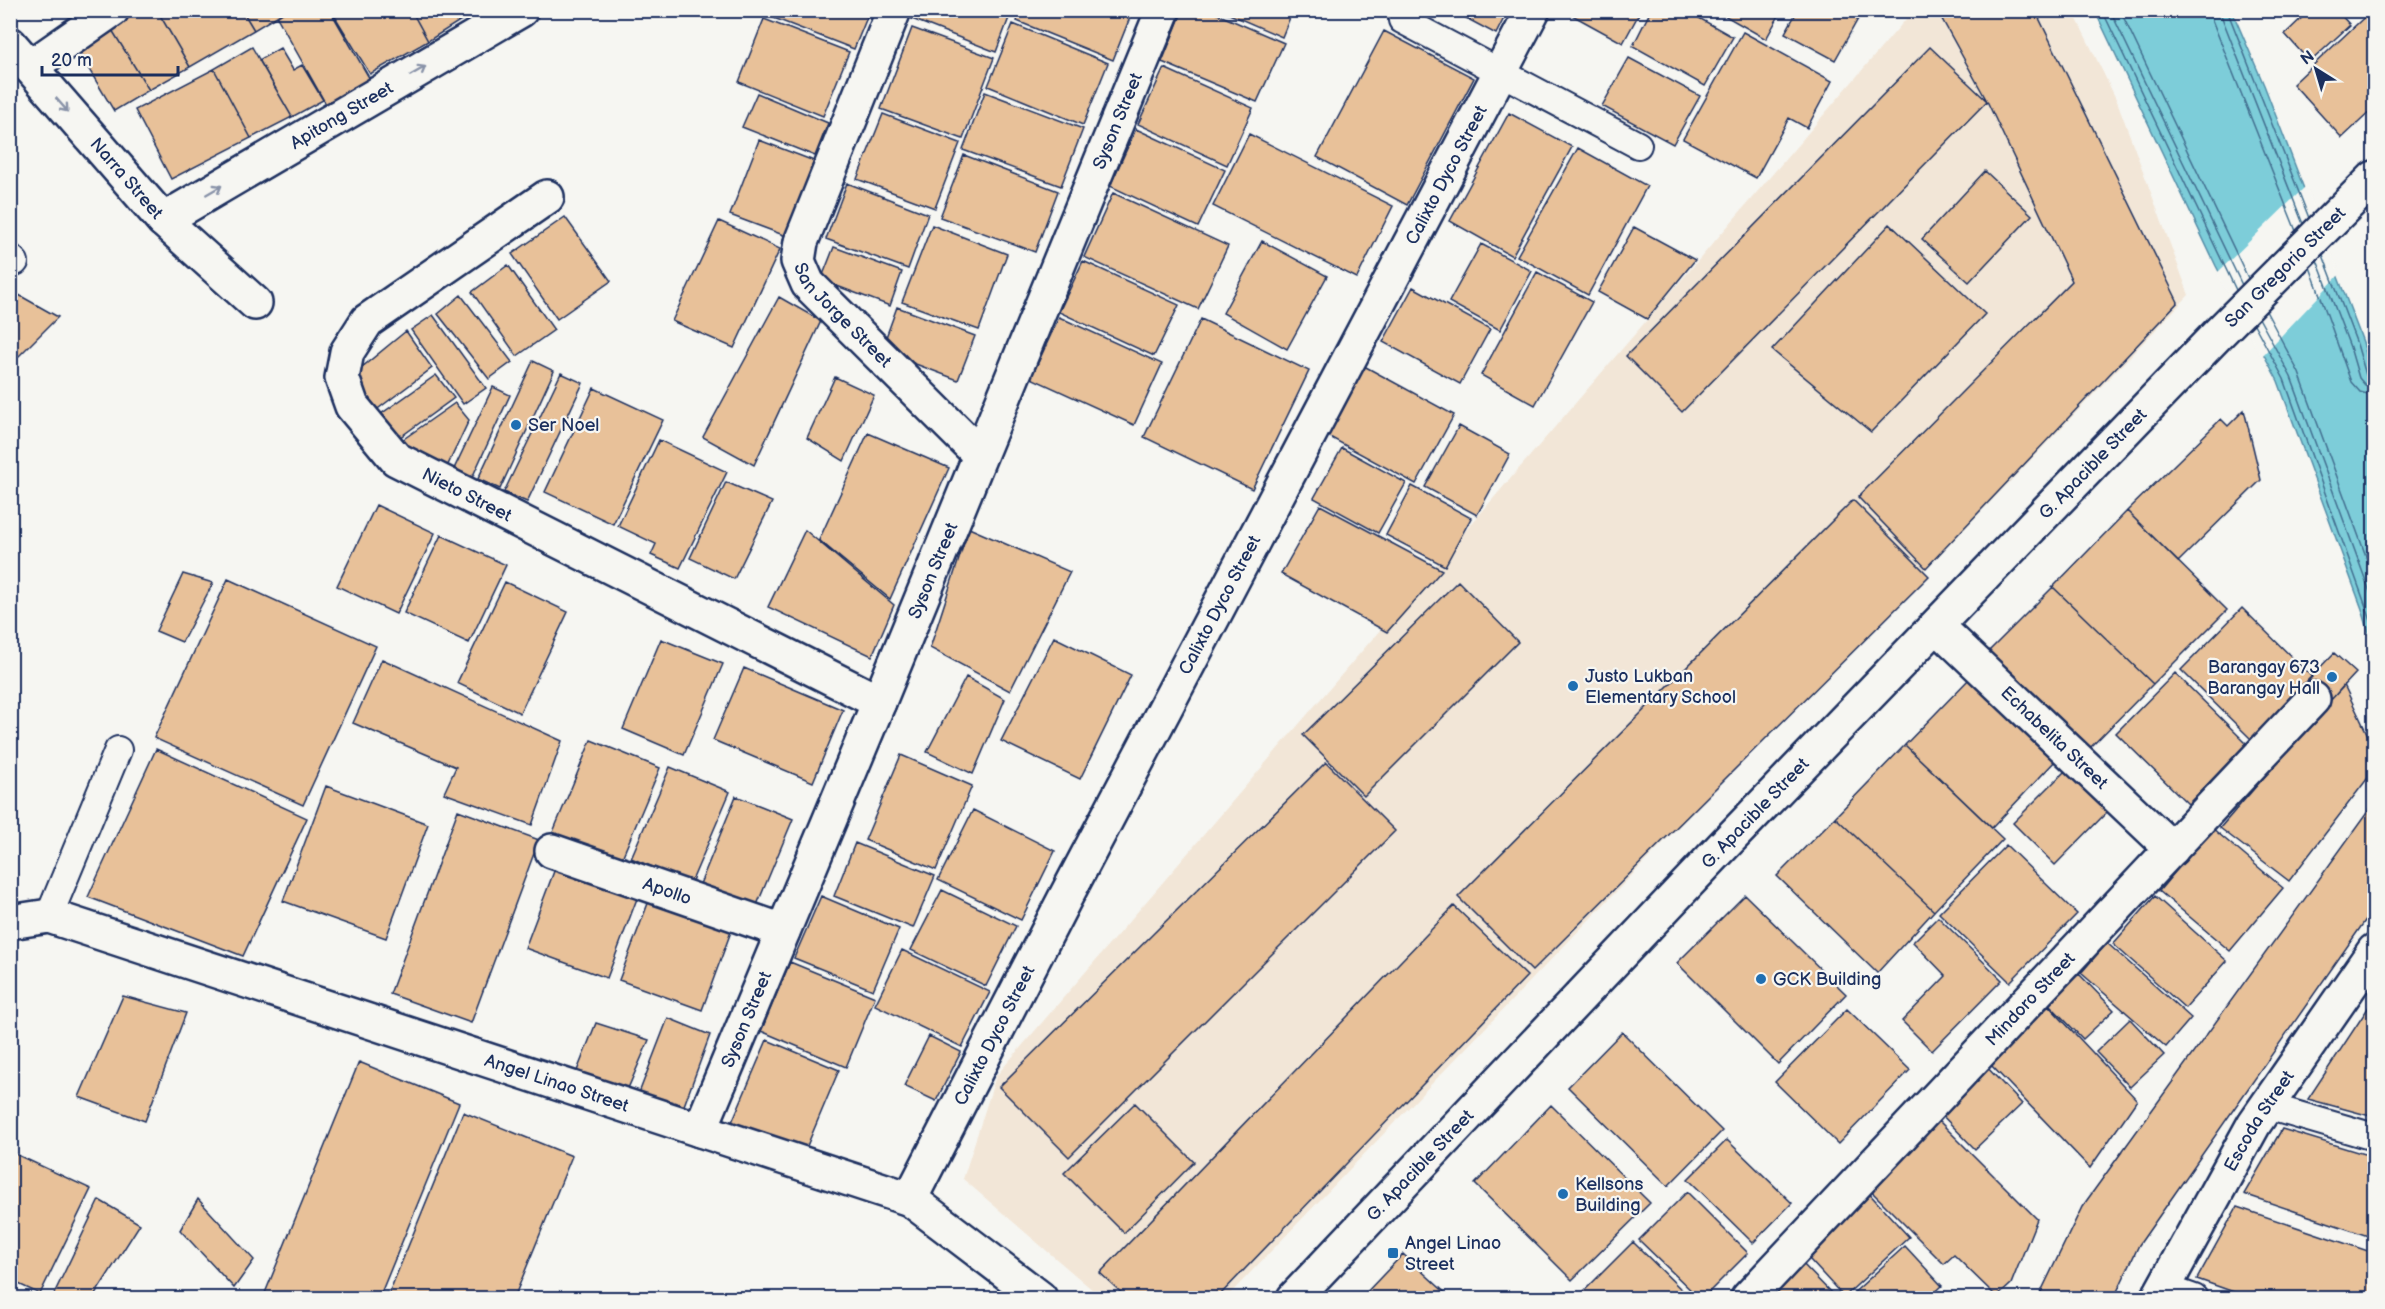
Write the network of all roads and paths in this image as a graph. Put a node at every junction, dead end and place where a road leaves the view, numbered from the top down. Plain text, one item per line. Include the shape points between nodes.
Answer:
1 (112, 10) edge
2 (521, 10) edge
3 (894, 10) edge
4 (1163, 10) edge
5 (1533, 10) edge
6 (1402, 20) dead end
7 (20, 56) edge
8 (1500, 71) junction
9 (1638, 145) dead end
10 (2368, 185) edge
11 (547, 197) dead end
12 (163, 220) junction
13 (255, 303) dead end
14 (2220, 332) joint
15 (979, 454) junction
16 (1937, 626) junction
17 (2313, 699) dead end
18 (879, 702) junction
19 (118, 750) dead end
20 (2172, 849) junction
21 (552, 851) dead end
22 (49, 916) junction
23 (10, 922) edge
24 (783, 931) junction
25 (2374, 951) edge
26 (2267, 1106) junction
27 (700, 1130) junction
28 (2374, 1137) edge
29 (910, 1199) junction
30 (2161, 1293) edge
31 (1040, 1299) edge
32 (1294, 1299) edge
33 (1748, 1299) edge
34 (2194, 1299) edge

1 - 7 street
12 -> 2 street, Apitong Street
3 - 15 street, San Jorge Street via 801,242 798,261 808,284
4 - 15 street, Syson Street
5 - 8 street, Calixto Dyco Street
6 - 8 lane
7 -> 12 street, Narra Street
8 - 9 lane
8 - 29 street, Calixto Dyco Street
10 - 14 street, San Gregorio Street
11 - 18 street, Nieto Street via 367,321 347,352 342,378 352,406 396,459
12 - 13 street, Narra Street
14 - 16 street, G. Apacible Street
15 - 18 street, Syson Street
16 - 20 street, Echabelita Street
16 - 32 street, G. Apacible Street
17 - 20 street, Mindoro Street
18 - 24 street, Syson Street
19 - 22 lane
20 - 33 street, Mindoro Street
21 - 24 street, Apollo
22 - 23 street
22 - 27 street, Angel Linao Street
24 - 27 street, Syson Street
25 - 26 street, Escoda Street
26 - 28 lane
26 - 30 street, Escoda Street
27 - 29 street, Angel Linao Street
29 - 31 street, Angel Linao Street
30 - 34 lane

